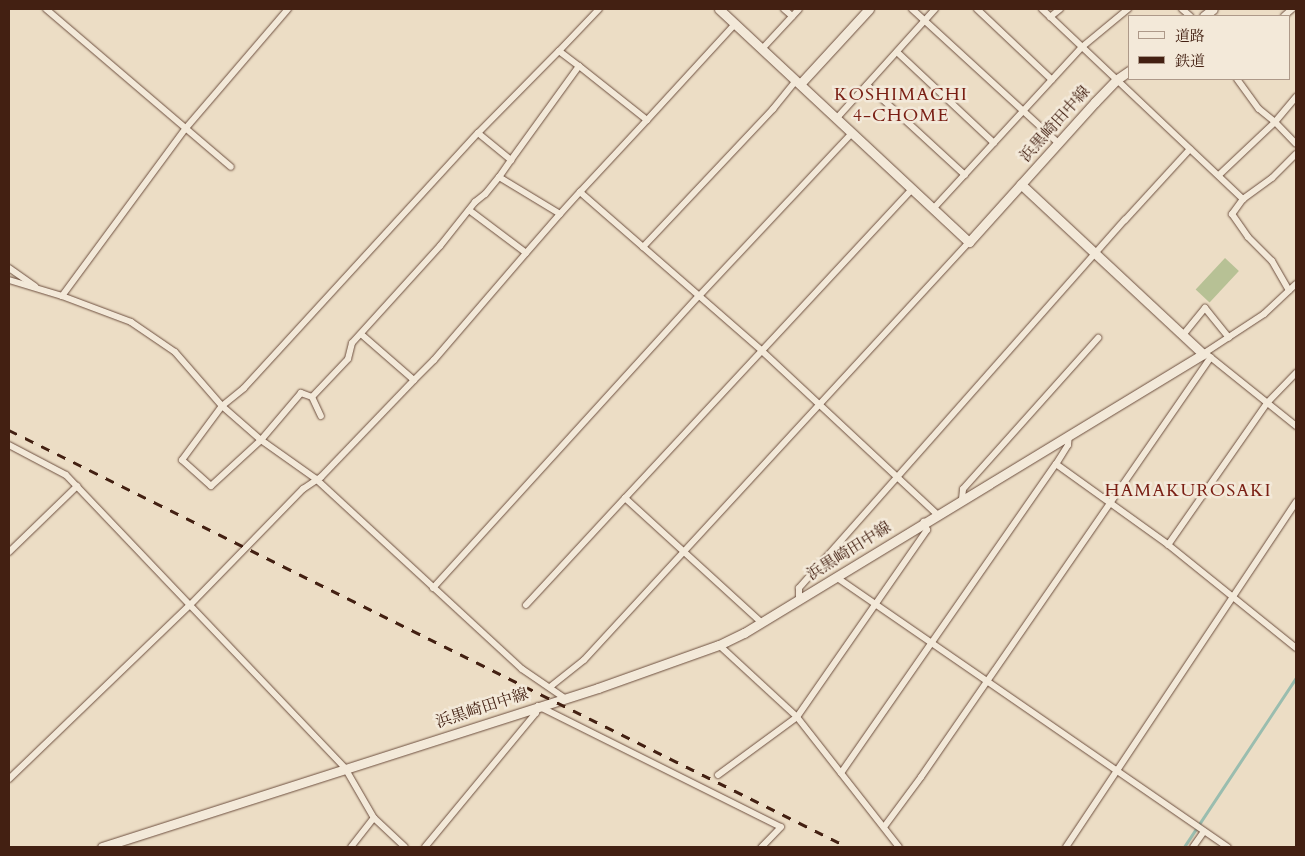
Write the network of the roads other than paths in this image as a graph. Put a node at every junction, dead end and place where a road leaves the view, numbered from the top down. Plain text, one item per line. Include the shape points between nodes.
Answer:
1 (46, 9) edge
2 (288, 9) edge
3 (599, 9) edge
4 (718, 9) edge
5 (784, 9) edge
6 (799, 9) edge
7 (869, 9) edge
8 (912, 9) edge
9 (935, 9) edge
10 (977, 9) edge
11 (1042, 9) edge
12 (1060, 9) edge
13 (1128, 9) edge
14 (792, 16) junction
15 (1050, 17) junction
16 (925, 20) junction
17 (735, 24) junction
18 (1082, 47) junction
19 (762, 49) junction
20 (558, 51) junction
21 (897, 52) junction
22 (579, 66) junction
23 (1128, 72) edge
24 (1052, 80) junction
25 (1116, 80) junction
26 (1239, 80) edge
27 (798, 83) junction
28 (867, 84) junction
29 (1296, 98) edge
30 (1023, 111) junction
31 (836, 118) junction
32 (647, 120) junction
33 (1275, 122) junction
34 (186, 128) junction
35 (478, 133) junction
36 (852, 133) junction
37 (994, 143) junction
38 (1058, 143) junction
39 (1296, 144) edge
40 (1190, 150) junction
41 (1296, 154) edge
42 (511, 160) junction
43 (232, 167) dead end
44 (965, 175) junction
45 (1219, 175) junction
46 (499, 176) junction
47 (1021, 184) junction
48 (912, 189) junction
49 (580, 192) junction
50 (1243, 199) junction
51 (933, 209) junction
52 (469, 210) junction
53 (560, 214) junction
54 (969, 242) junction
55 (643, 247) junction
56 (526, 253) junction
57 (1095, 254) junction
58 (9, 268) edge
59 (9, 280) edge
60 (1296, 284) edge
61 (41, 290) junction
62 (1289, 291) junction
63 (62, 296) junction
64 (699, 296) junction
65 (361, 334) junction
66 (1183, 335) junction
67 (1098, 338) dead end
68 (1229, 338) junction
69 (762, 351) junction
70 (1207, 356) junction
71 (1296, 373) edge
72 (414, 380) junction
73 (312, 397) junction
74 (1267, 403) junction
75 (818, 404) junction
76 (222, 406) junction
77 (321, 416) dead end
78 (1296, 426) edge
79 (1069, 434) junction
80 (262, 440) junction
81 (9, 444) edge
82 (1056, 464) junction
83 (898, 477) junction
84 (316, 479) junction
85 (77, 486) junction
86 (625, 498) junction
87 (962, 499) junction
88 (1296, 502) edge
89 (1110, 503) junction
90 (938, 514) junction
91 (924, 522) junction
92 (1168, 545) junction
93 (683, 551) junction
94 (9, 552) edge
95 (836, 576) junction
96 (434, 588) junction
97 (1234, 597) junction
98 (799, 599) junction
99 (875, 603) junction
100 (192, 604) junction
101 (526, 605) dead end
102 (761, 622) junction
103 (932, 643) junction
104 (719, 645) junction
105 (1296, 648) edge
106 (987, 681) junction
107 (550, 687) junction
108 (563, 697) junction
109 (538, 706) junction
110 (797, 717) junction
111 (346, 768) junction
112 (1118, 772) junction
113 (842, 773) junction
114 (718, 775) dead end
115 (9, 779) edge
116 (374, 818) junction
117 (884, 827) junction
118 (1204, 831) junction
119 (102, 847) edge
120 (351, 847) edge
121 (405, 847) edge
122 (425, 847) edge
123 (762, 847) edge
124 (899, 847) edge
125 (1066, 847) edge
126 (1193, 847) edge
127 (1228, 847) edge

1 - 34 street
2 - 34 street
3 - 20 street
4 - 17 main road
5 - 14 street
6 - 14 street
7 - 27 main road
8 - 16 street
9 - 16 street
10 - 24 street
11 - 15 street
12 - 15 street
13 - 18 street
14 - 19 street
15 - 18 street
16 - 21 street
16 - 30 street
17 - 19 main road
17 - 32 street
18 - 24 street
18 - 25 street
19 - 27 main road
20 - 22 street
20 - 35 street
21 - 28 street
21 - 37 street
22 - 32 street
22 - 42 street
23 - 25 main road, 浜黒崎田中線
24 - 30 street
25 - 38 main road, 浜黒崎田中線
25 - 40 street
26 - 33 street via 1259,109
27 - 31 main road
27 - 55 street
28 - 31 street
28 - 44 street
29 - 33 street
30 - 37 street
30 - 38 street
31 - 36 main road
32 - 49 street
33 - 39 street
33 - 45 street
34 - 43 street
34 - 63 street
35 - 42 street
35 - 76 street via 244,388
36 - 48 main road
36 - 64 street
37 - 44 street
38 - 47 main road, 浜黒崎田中線
40 - 45 street
40 - 57 street
41 - 50 street via 1272,178
42 - 46 street
44 - 51 street
45 - 50 street
46 - 52 street
46 - 53 street
47 - 54 main road
47 - 57 main road, 浜黒崎田中線
48 - 51 main road
48 - 69 street
49 - 53 street
49 - 55 street
50 - 62 street via 1232,214 1272,261
51 - 54 main road
52 - 56 street
52 - 65 street
53 - 56 street
54 - 75 street
55 - 64 street
56 - 72 street
57 - 66 main road, 浜黒崎田中線
57 - 83 street
58 - 61 street
59 - 61 street
60 - 62 street
61 - 63 street
62 - 68 street via 1264,314
63 - 76 street via 131,322 175,352
64 - 69 street
64 - 96 street
65 - 72 street
65 - 73 street via 352,343 348,359
66 - 68 street via 1205,308
66 - 70 main road, 浜黒崎田中線
67 - 87 street via 963,489
68 - 70 street
69 - 75 street
69 - 86 street
70 - 74 street
70 - 79 main road, 浜黒崎田中線
70 - 89 street
71 - 74 street
72 - 84 street
73 - 77 street
73 - 80 street via 301,393
74 - 78 street
74 - 92 street
75 - 83 street
75 - 93 street
76 - 80 street
76 - 80 street via 182,460 211,486
79 - 82 street via 1068,445
79 - 87 main road, 浜黒崎田中線
80 - 84 street
81 - 85 street via 66,475
82 - 89 street
82 - 103 street
83 - 90 street
83 - 98 street via 799,588
84 - 96 street
84 - 100 street
85 - 94 street
85 - 100 street
86 - 93 street
86 - 101 street
87 - 90 main road, 浜黒崎田中線
88 - 97 street
89 - 92 street
89 - 106 street
90 - 91 main road, 浜黒崎田中線
91 - 95 main road, 浜黒崎田中線
91 - 99 street via 927,530
92 - 97 street
93 - 102 street
93 - 107 street via 584,660
95 - 98 main road, 浜黒崎田中線
95 - 99 street
96 - 107 street via 522,669
97 - 105 street
97 - 112 street
98 - 102 main road, 浜黒崎田中線
99 - 103 street
99 - 110 street
100 - 111 street
100 - 115 street
102 - 104 main road, 浜黒崎田中線
103 - 106 street
103 - 113 street
104 - 108 main road, 浜黒崎田中線
104 - 110 street
106 - 112 street
106 - 117 street
107 - 108 street
108 - 109 main road, 浜黒崎田中線
109 - 111 main road, 浜黒崎田中線
109 - 122 street via 536,713
109 - 123 street via 781,827
110 - 113 street
110 - 114 street
111 - 116 street
111 - 119 main road, 浜黒崎田中線
112 - 118 street
112 - 125 street
113 - 117 street
116 - 120 street
116 - 121 street
117 - 124 street
118 - 126 street
118 - 127 street

